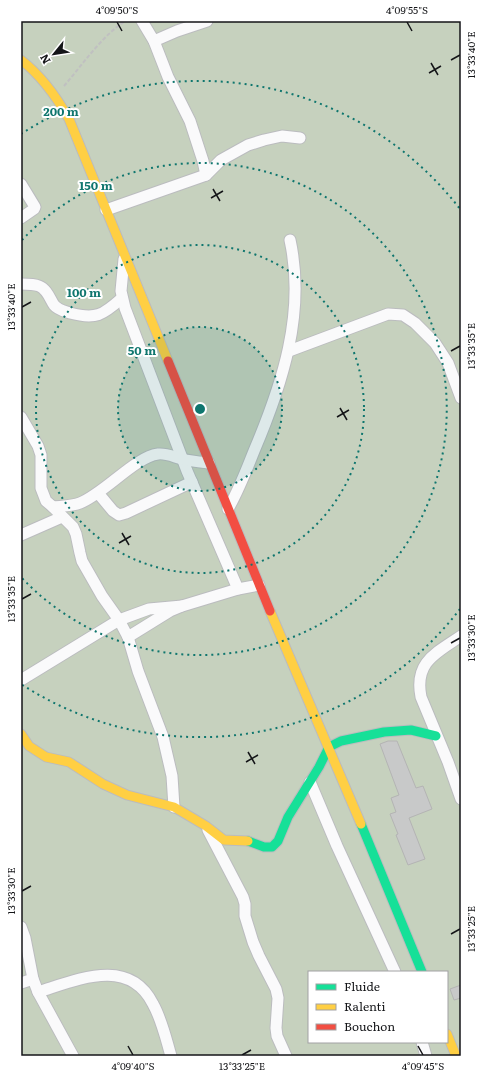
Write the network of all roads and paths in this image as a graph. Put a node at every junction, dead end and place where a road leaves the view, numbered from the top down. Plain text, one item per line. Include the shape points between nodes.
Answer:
1 (125, 21) edge
2 (142, 21) edge
3 (207, 21) edge
4 (154, 41) junction
5 (21, 60) edge
6 (56, 95) junction
7 (300, 138) dead end
8 (206, 175) junction
9 (21, 184) edge
10 (106, 210) junction
11 (21, 218) edge
12 (290, 240) dead end
13 (125, 254) junction
14 (21, 284) edge
15 (122, 298) junction
16 (289, 351) junction
17 (461, 398) edge
18 (21, 417) edge
19 (182, 459) junction
20 (209, 463) junction
21 (192, 482) junction
22 (98, 493) junction
23 (53, 506) junction
24 (228, 509) junction
25 (62, 517) junction
26 (21, 535) edge
27 (259, 585) junction
28 (238, 589) junction
29 (182, 606) junction
30 (120, 620) junction
31 (461, 636) edge
32 (128, 637) junction
33 (21, 680) edge
34 (21, 734) edge
35 (436, 736) junction
36 (329, 747) junction
37 (310, 782) junction
38 (461, 799) edge
39 (174, 808) junction
40 (206, 826) junction
41 (21, 927) edge
42 (395, 971) edge
43 (422, 971) edge
44 (33, 979) junction
45 (21, 983) edge
46 (38, 992) junction
47 (448, 1036) edge
48 (422, 1043) edge
49 (73, 1056) edge
50 (171, 1056) edge
51 (286, 1056) edge
52 (426, 1056) edge
53 (456, 1056) edge

1 - 6 path via 105,37
2 - 4 street
3 - 4 street
4 - 8 street via 168,77 190,121
5 - 6 street via 37,72
6 - 10 street
7 - 8 street via 282,136 248,145 221,160
8 - 10 street
9 - 11 street via 35,207
10 - 13 street
12 - 16 street via 296,289
13 - 15 street
13 - 20 street
14 - 15 street via 38,285 46,291 60,310 81,316 99,315 108,311
15 - 19 street
16 - 17 street via 388,314 403,315 416,323 443,354
16 - 24 street via 270,411 239,491
18 - 23 street via 42,454 42,495 46,502
19 - 20 street
19 - 21 street
19 - 22 street via 162,454 149,456
20 - 24 street
21 - 22 street via 119,515
21 - 28 street
22 - 23 street via 80,503
23 - 25 street
24 - 27 street
25 - 26 street
25 - 30 street via 76,534 82,561 102,596
27 - 28 street
27 - 36 street
28 - 29 street
29 - 30 street via 149,609
29 - 32 street
30 - 32 street
30 - 33 street
31 - 35 street via 428,660 422,669 421,697
32 - 39 street via 163,738 172,776
34 - 39 street via 29,746 46,757 70,762 127,796
35 - 36 street via 411,730 384,732
35 - 38 street
36 - 37 street
36 - 43 street
37 - 40 street via 288,817 278,841 272,847 264,847 245,840 224,840
37 - 42 street
39 - 40 street
40 - 51 street via 243,897 245,916 253,942 276,989 277,1036
41 - 44 street
44 - 45 street
44 - 46 street
46 - 49 street
46 - 50 street via 108,974 134,982 143,988 153,1002
47 - 53 street
48 - 52 street

